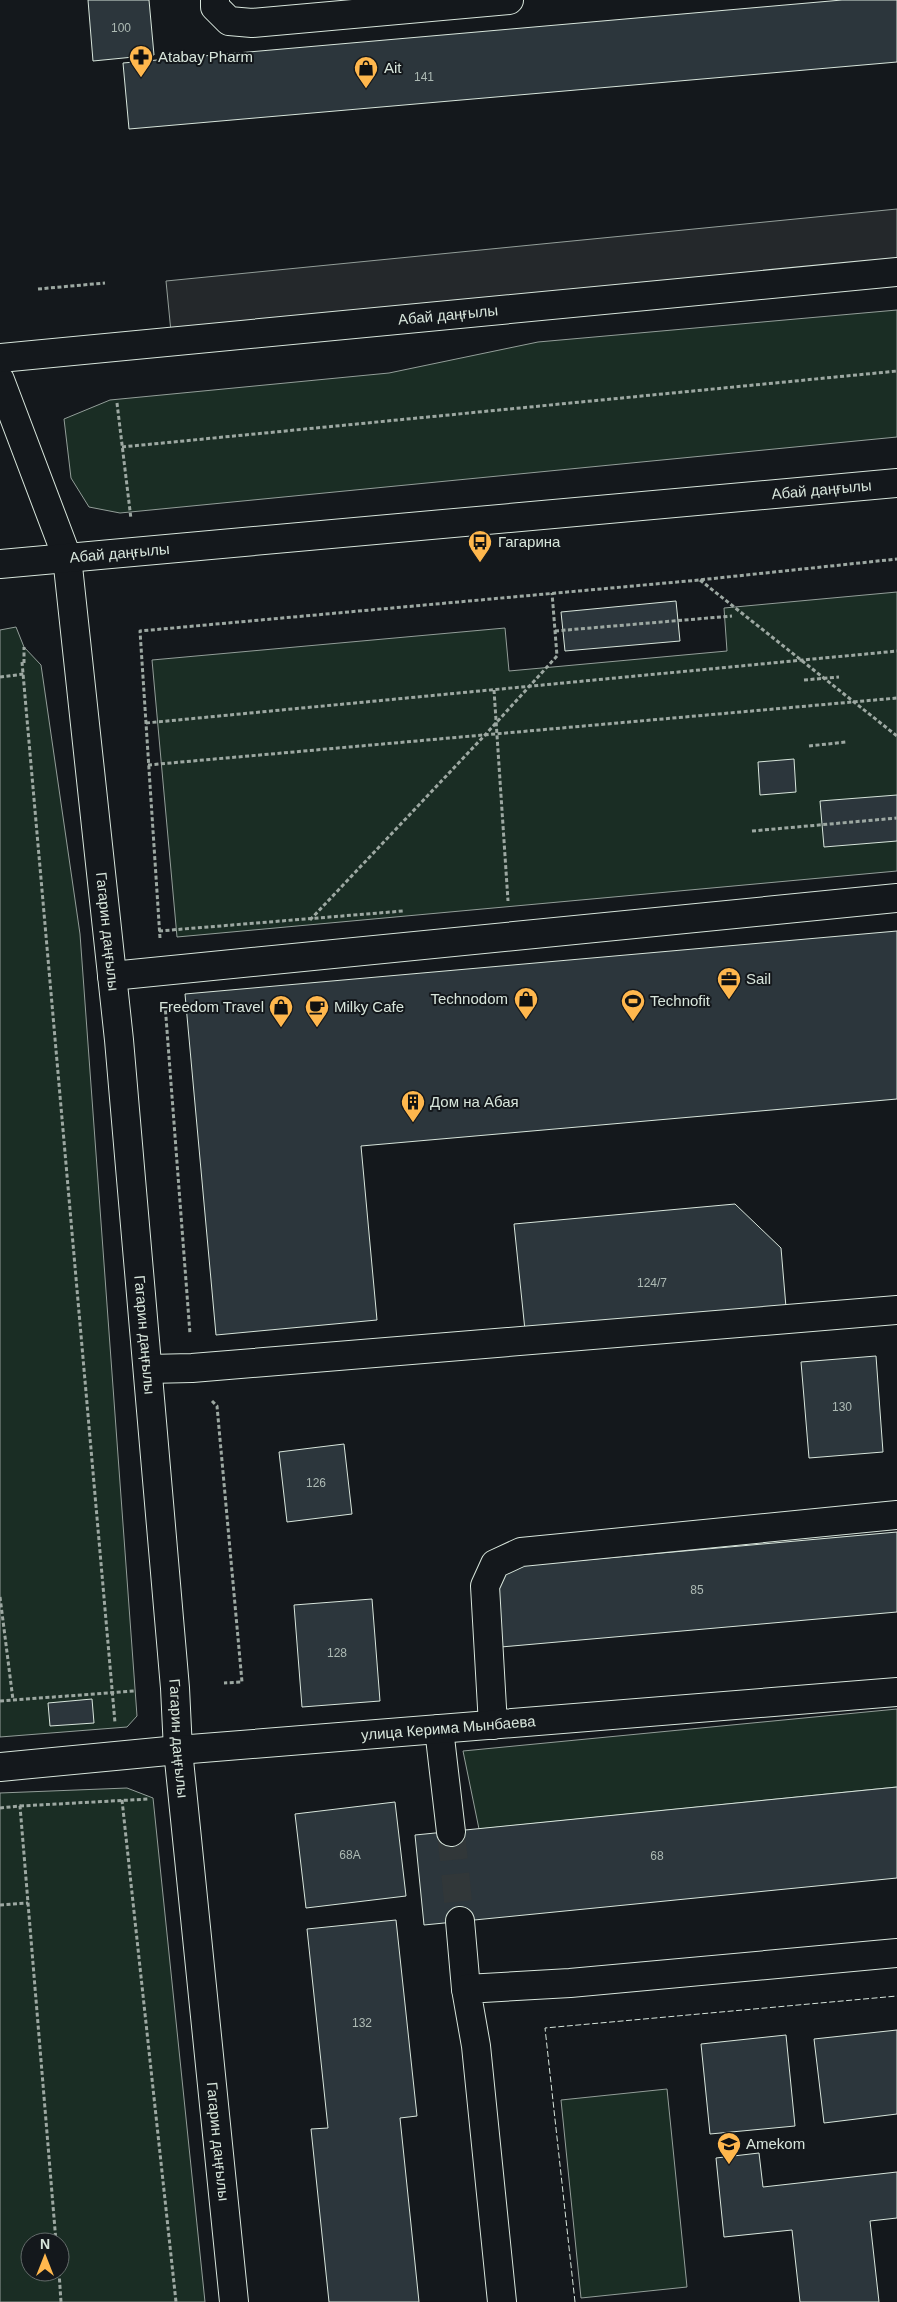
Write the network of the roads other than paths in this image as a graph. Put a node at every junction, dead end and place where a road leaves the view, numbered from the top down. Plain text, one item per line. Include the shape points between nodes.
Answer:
1 (214, 0) edge
2 (509, 0) edge
3 (897, 272) edge
4 (0, 358) edge
5 (0, 380) edge
6 (897, 483) edge
7 (67, 557) junction
8 (0, 564) edge
9 (897, 898) edge
10 (112, 976) junction
11 (897, 1310) edge
12 (148, 1370) junction
13 (897, 1515) edge
14 (897, 1692) edge
15 (493, 1725) junction
16 (439, 1729) junction
17 (178, 1750) junction
18 (0, 1767) edge
19 (451, 1832) tunnel mouth
20 (460, 1921) tunnel mouth
21 (897, 1953) edge
22 (466, 1989) junction
23 (234, 2302) edge
24 (502, 2302) edge

1 - 2 street via 215,7 229,21 252,23
3 - 4 street, Абай даңғылы
5 - 7 street, Гагарин даңғылы
6 - 7 street, Абай даңғылы
7 - 8 street, Абай даңғылы
7 - 10 street, Гагарин даңғылы
9 - 10 street
10 - 12 street, Гагарин даңғылы
11 - 12 street
12 - 17 street, Гагарин даңғылы
13 - 15 street via 521,1552 496,1564 485,1586
14 - 15 street, улица Керима Мынбаева
15 - 16 street, улица Керима Мынбаева
16 - 17 street, улица Керима Мынбаева
16 - 19 street
17 - 18 street, улица Керима Мынбаева
17 - 23 street, Гагарин даңғылы
20 - 22 street
21 - 22 street via 570,1984
22 - 24 street via 476,2046

